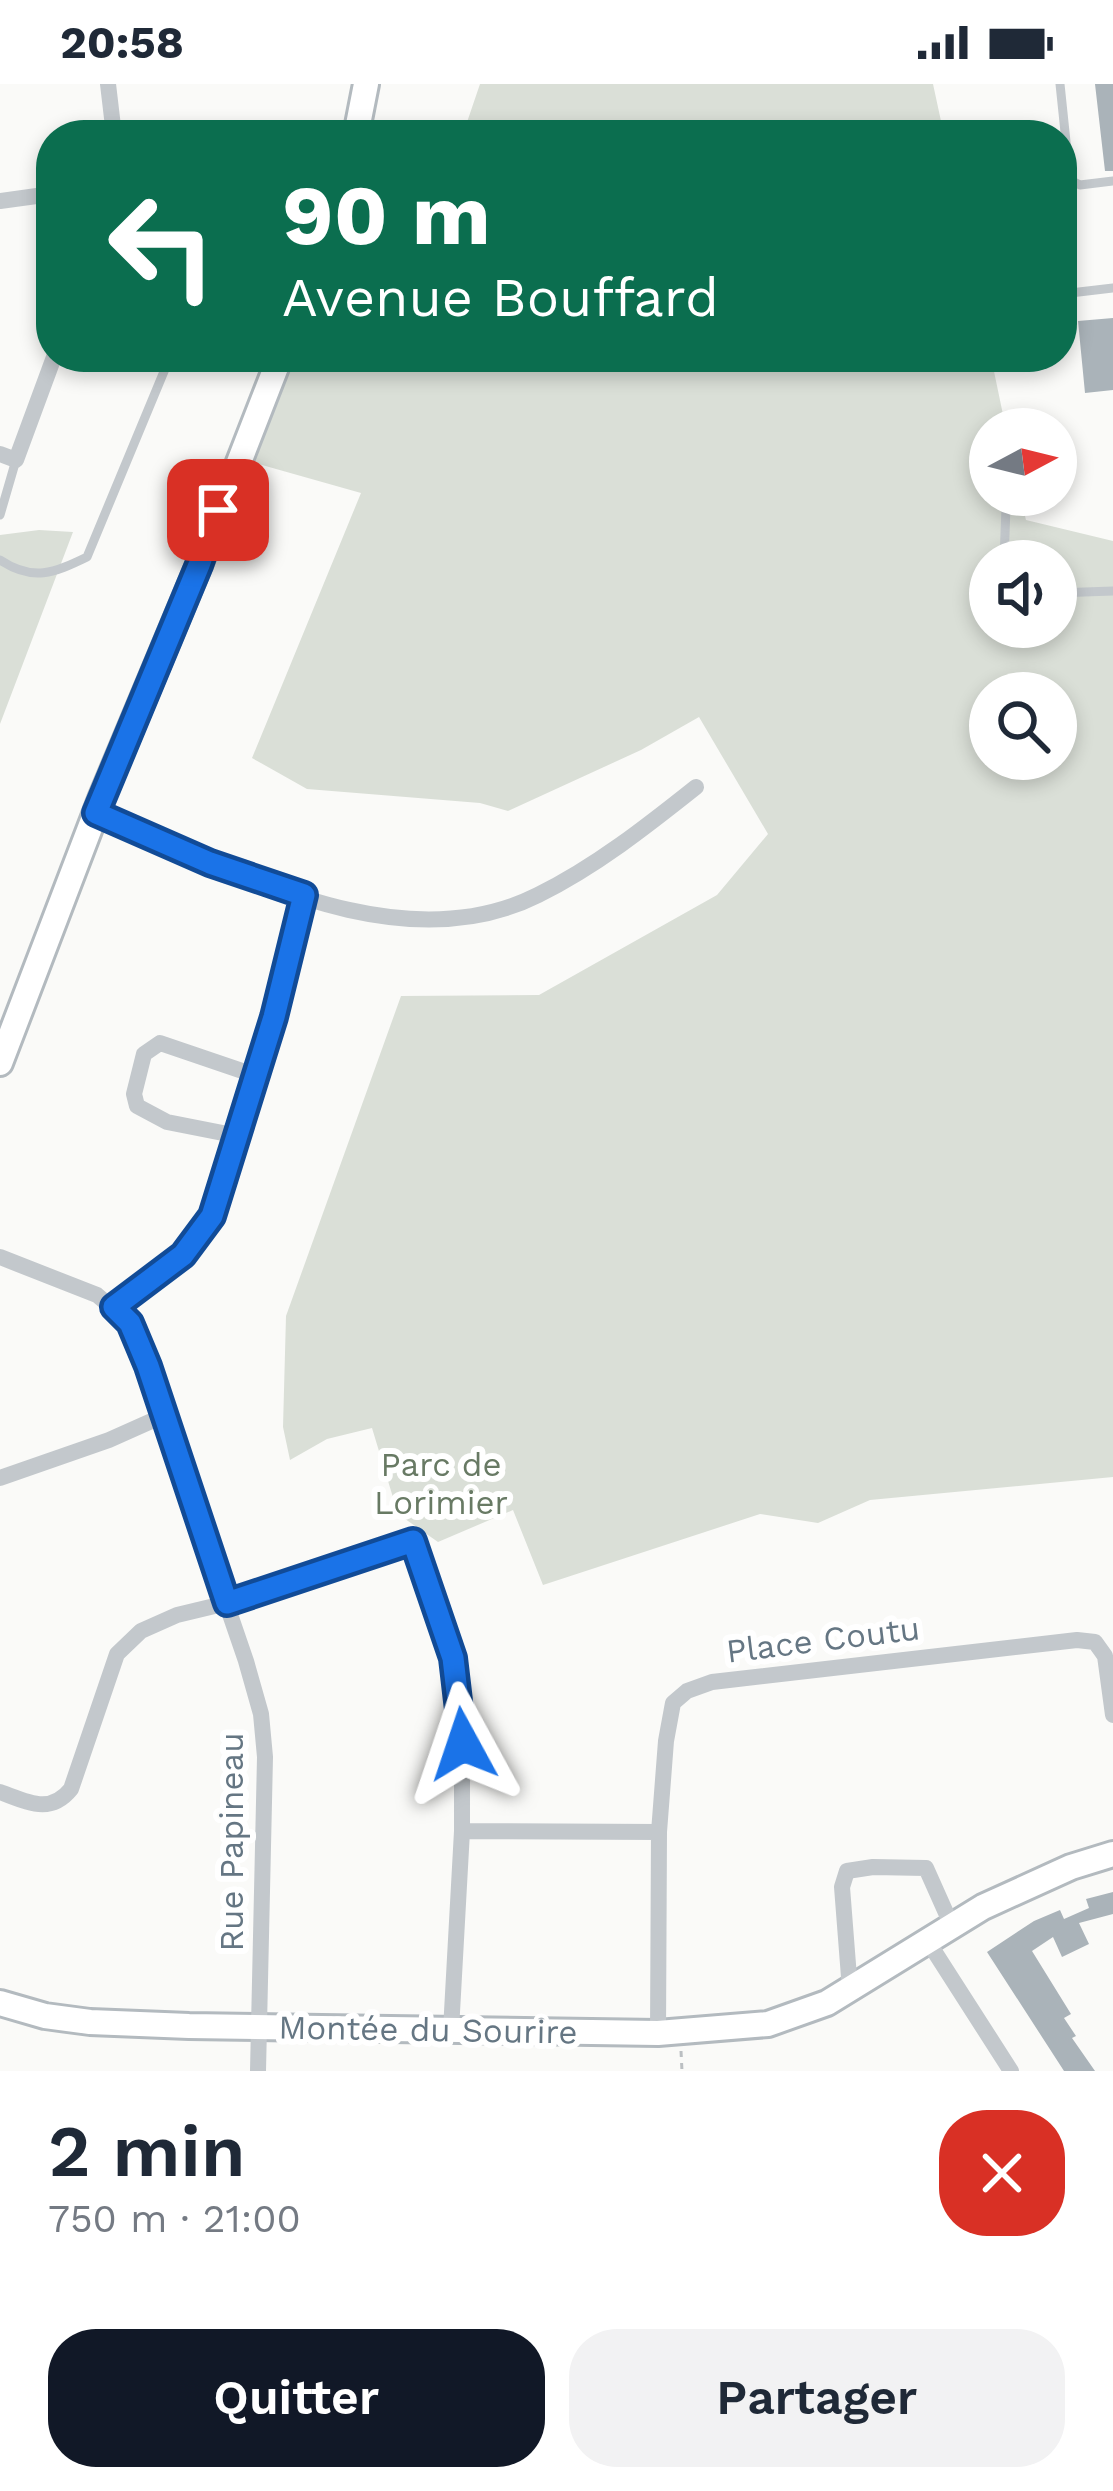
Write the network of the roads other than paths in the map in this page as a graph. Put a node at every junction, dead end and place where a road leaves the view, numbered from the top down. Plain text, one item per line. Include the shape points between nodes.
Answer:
1 (108, 84) edge
2 (366, 84) edge
3 (1060, 84) edge
4 (112, 120) edge
5 (359, 120) edge
6 (1064, 120) edge
7 (1113, 182) edge
8 (1077, 183) edge
9 (36, 196) edge
10 (0, 201) edge
11 (1113, 288) edge
12 (1077, 292) edge
13 (47, 372) edge
14 (164, 372) edge
15 (274, 372) edge
16 (8, 457) edge
17 (0, 515) edge
18 (0, 560) edge
19 (1113, 591) edge
20 (1077, 592) edge
21 (696, 788) dead end
22 (96, 813) junction
23 (304, 895) junction
24 (0, 1063) edge
25 (254, 1075) junction
26 (238, 1136) junction
27 (0, 1257) edge
28 (114, 1307) junction
29 (164, 1415) junction
30 (0, 1478) edge
31 (227, 1603) junction
32 (1113, 1715) edge
33 (0, 1792) edge
34 (462, 1831) junction
35 (659, 1832) junction
36 (1113, 1854) edge
37 (951, 1924) junction
38 (926, 1940) junction
39 (850, 1990) junction
40 (0, 2003) edge
41 (258, 2026) junction
42 (451, 2030) junction
43 (658, 2032) junction
44 (258, 2071) edge
45 (1011, 2071) edge

1 - 4 street
2 - 5 street
3 - 6 lane
7 - 8 lane
9 - 10 street
11 - 12 lane
13 - 16 street
14 - 18 lane via 87,557 56,572 20,573
15 - 22 street
16 - 17 lane
19 - 20 lane
21 - 23 street via 621,844 506,908 396,920
22 - 23 street
22 - 24 street
23 - 25 street
25 - 26 street
25 - 26 street via 160,1042 144,1054 137,1106 167,1122
26 - 28 street via 212,1216 183,1255
27 - 28 street
28 - 29 street, Rue Papineau via 130,1323
29 - 30 street
29 - 31 street, Rue Papineau
31 - 33 street via 155,1623 125,1645 60,1802 42,1806
31 - 34 street via 413,1541 460,1697
31 - 41 street, Rue Papineau via 262,1714
32 - 35 street, Place Coutu via 1105,1656 1095,1642 1077,1640 712,1682 673,1703
34 - 35 street
34 - 42 street
35 - 43 street, Place Coutu
36 - 37 street, Montée du Sourire
37 - 38 street, Montée du Sourire
37 - 39 street via 926,1868 848,1871 842,1887
38 - 39 street, Montée du Sourire
38 - 45 street
39 - 43 street, Montée du Sourire via 768,2024
40 - 41 street, Montée du Sourire via 90,2022
41 - 42 street, Montée du Sourire
41 - 44 street, Rue Papineau
42 - 43 street, Montée du Sourire

